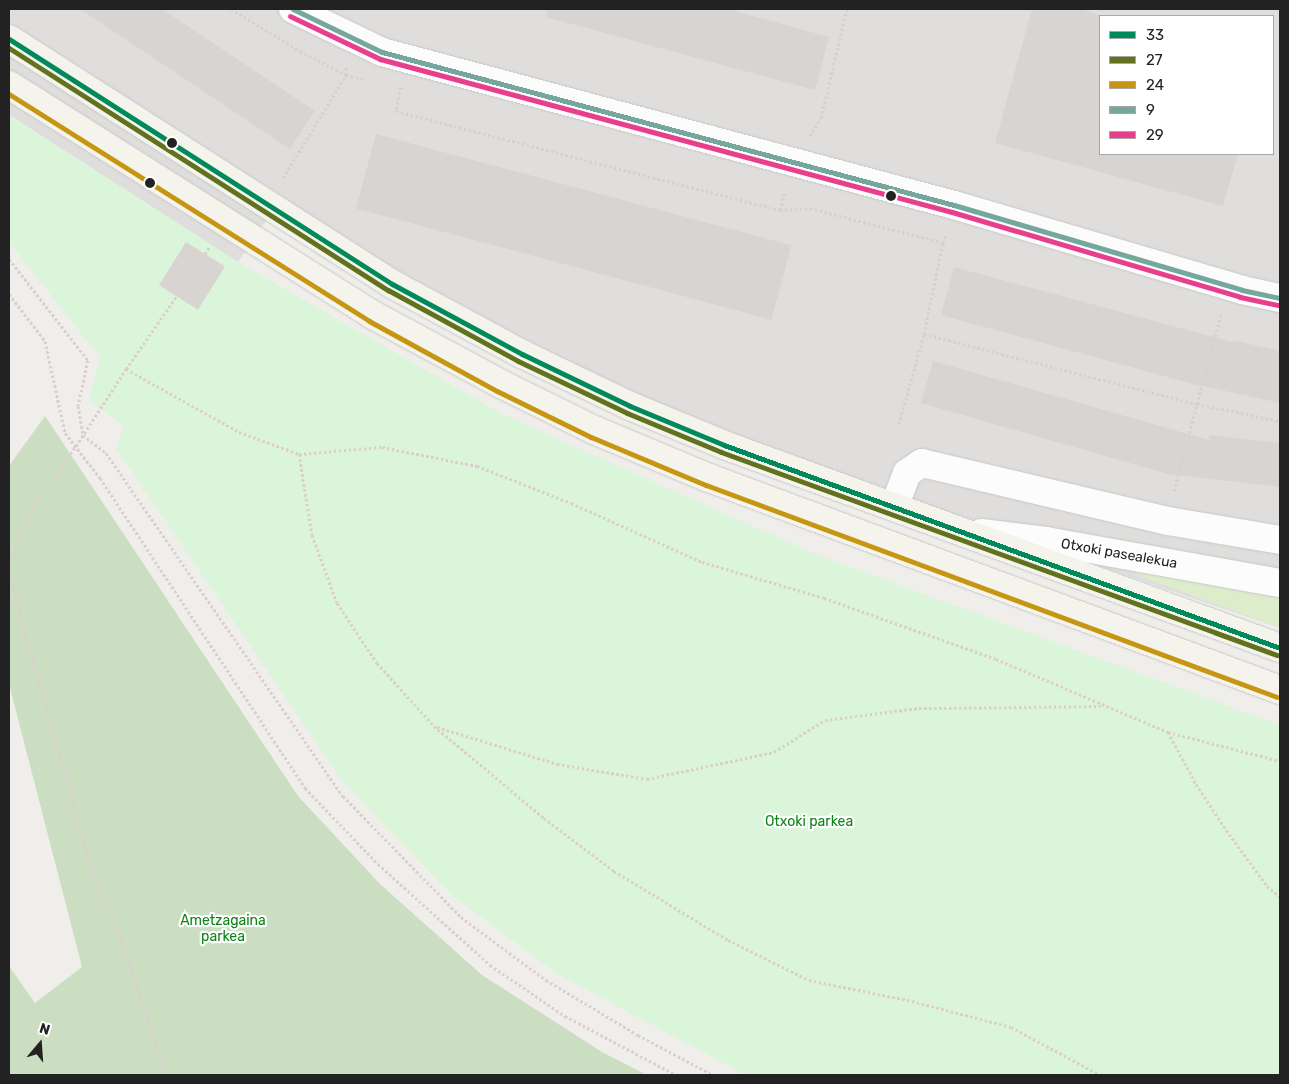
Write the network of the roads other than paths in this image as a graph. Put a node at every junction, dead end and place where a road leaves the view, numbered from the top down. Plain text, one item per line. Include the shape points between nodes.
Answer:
1 (293, 9) edge
2 (9, 39) edge
3 (9, 84) edge
4 (1280, 298) edge
5 (894, 507) junction
6 (957, 530) junction
7 (1280, 540) edge
8 (1280, 583) edge
9 (1280, 648) edge
10 (1280, 690) edge

1 - 4 street via 382,52 954,204 1242,290
2 - 5 main road, Otxoki pasealekua via 392,284 522,354 630,406 715,441
3 - 10 main road via 373,316 594,430 709,478
5 - 6 main road, Otxoki pasealekua
5 - 7 street via 907,474 922,463 1168,521
6 - 8 street, Otxoki pasealekua via 1046,541
6 - 9 main road, Otxoki pasealekua

